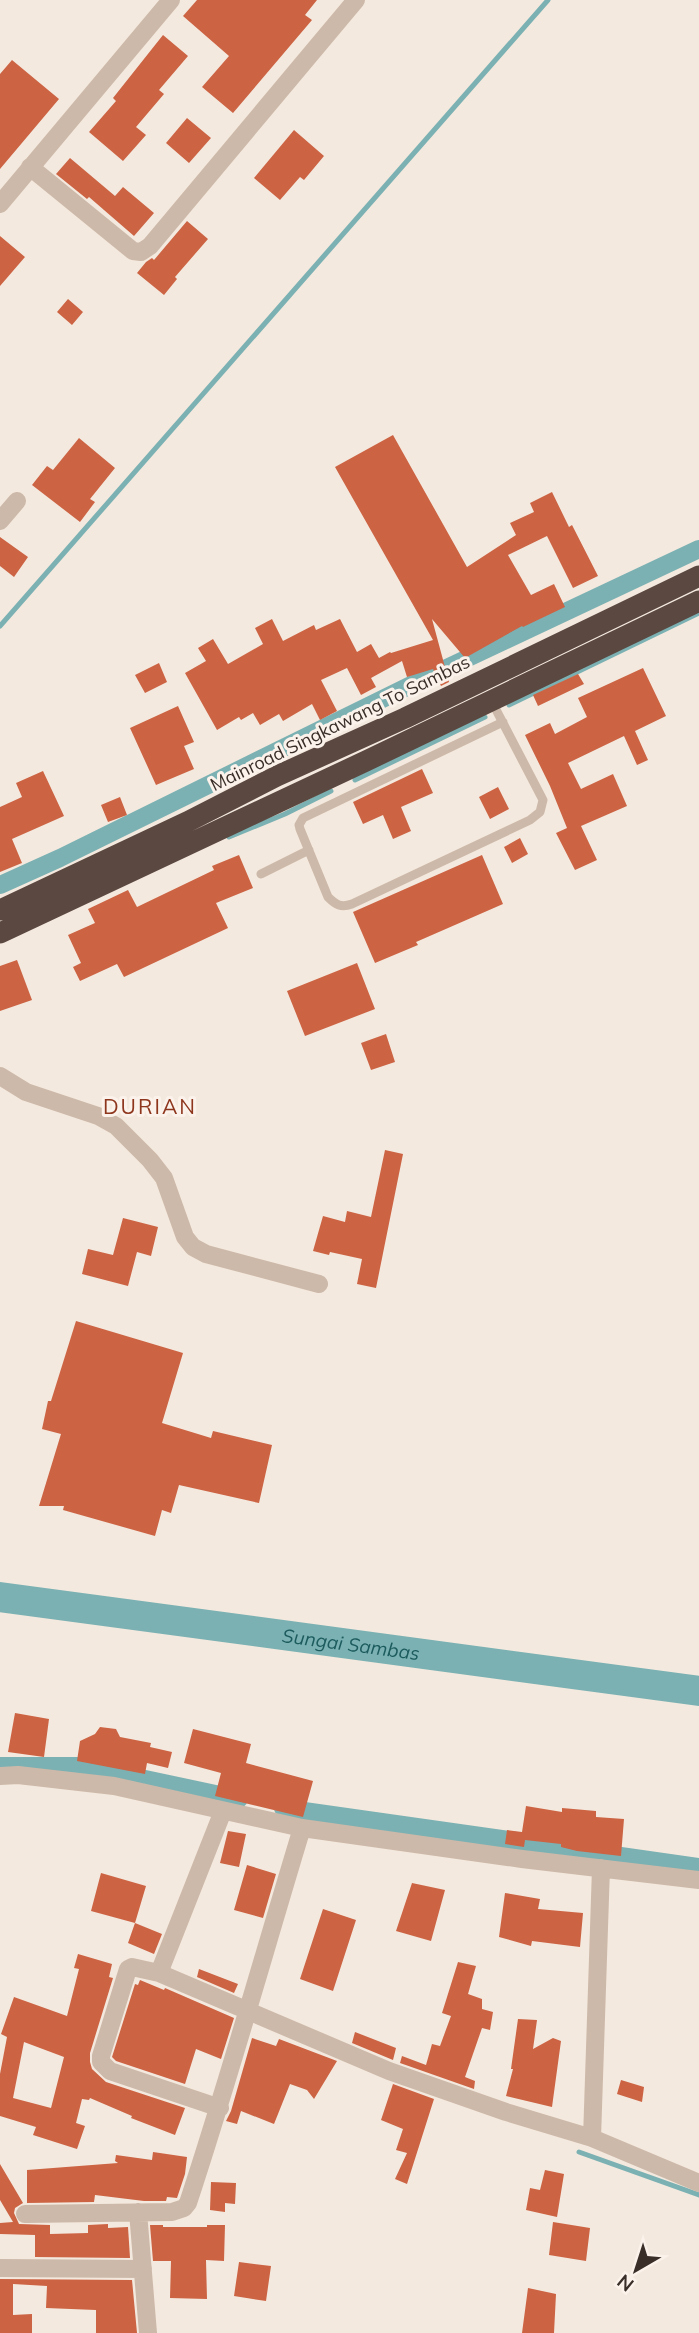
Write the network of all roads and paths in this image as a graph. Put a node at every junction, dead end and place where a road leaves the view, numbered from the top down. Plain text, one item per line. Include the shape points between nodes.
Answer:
1 (171, 0) edge
2 (356, 0) edge
3 (30, 167) junction
4 (0, 204) edge
5 (17, 500) dead end
6 (0, 521) edge
7 (699, 576) edge
8 (699, 601) edge
9 (491, 700) junction
10 (503, 722) junction
11 (338, 774) junction
12 (277, 776) junction
13 (348, 796) junction
14 (285, 798) junction
15 (309, 850) junction
16 (261, 874) dead end
17 (0, 910) edge
18 (0, 933) edge
19 (0, 1076) edge
20 (319, 1284) dead end
21 (0, 1776) edge
22 (223, 1811) junction
23 (302, 1828) junction
24 (601, 1868) junction
25 (699, 1880) edge
26 (159, 1973) junction
27 (249, 2011) junction
28 (220, 2108) junction
29 (592, 2138) junction
30 (699, 2183) edge
31 (138, 2212) junction
32 (25, 2214) dead end
33 (0, 2268) edge
34 (143, 2269) junction
35 (148, 2333) edge

1 - 3 street
2 - 3 street via 186,205 141,252 133,251
3 - 4 street
5 - 6 street
7 - 12 highway, Mainroad Singkawang To Sambas
8 - 9 highway
9 - 10 lane
9 - 11 highway
10 - 13 lane
10 - 15 lane via 543,800 540,812 530,820 344,907 328,897
11 - 13 lane
11 - 14 highway
12 - 14 highway
12 - 17 highway, Mainroad Singkawang To Sambas
13 - 15 lane via 300,822
14 - 18 highway
15 - 16 lane
19 - 20 street via 26,1092 116,1126 163,1178 193,1247
21 - 22 street via 114,1786
22 - 23 street
22 - 26 street
23 - 24 street
23 - 27 street
24 - 25 street
24 - 29 street
26 - 27 street
26 - 28 street via 128,1969 102,2062 110,2071
27 - 28 street
27 - 29 street via 389,2071
28 - 31 street via 188,2203 172,2212
29 - 30 street
31 - 32 street
31 - 34 street
33 - 34 street
34 - 35 street

